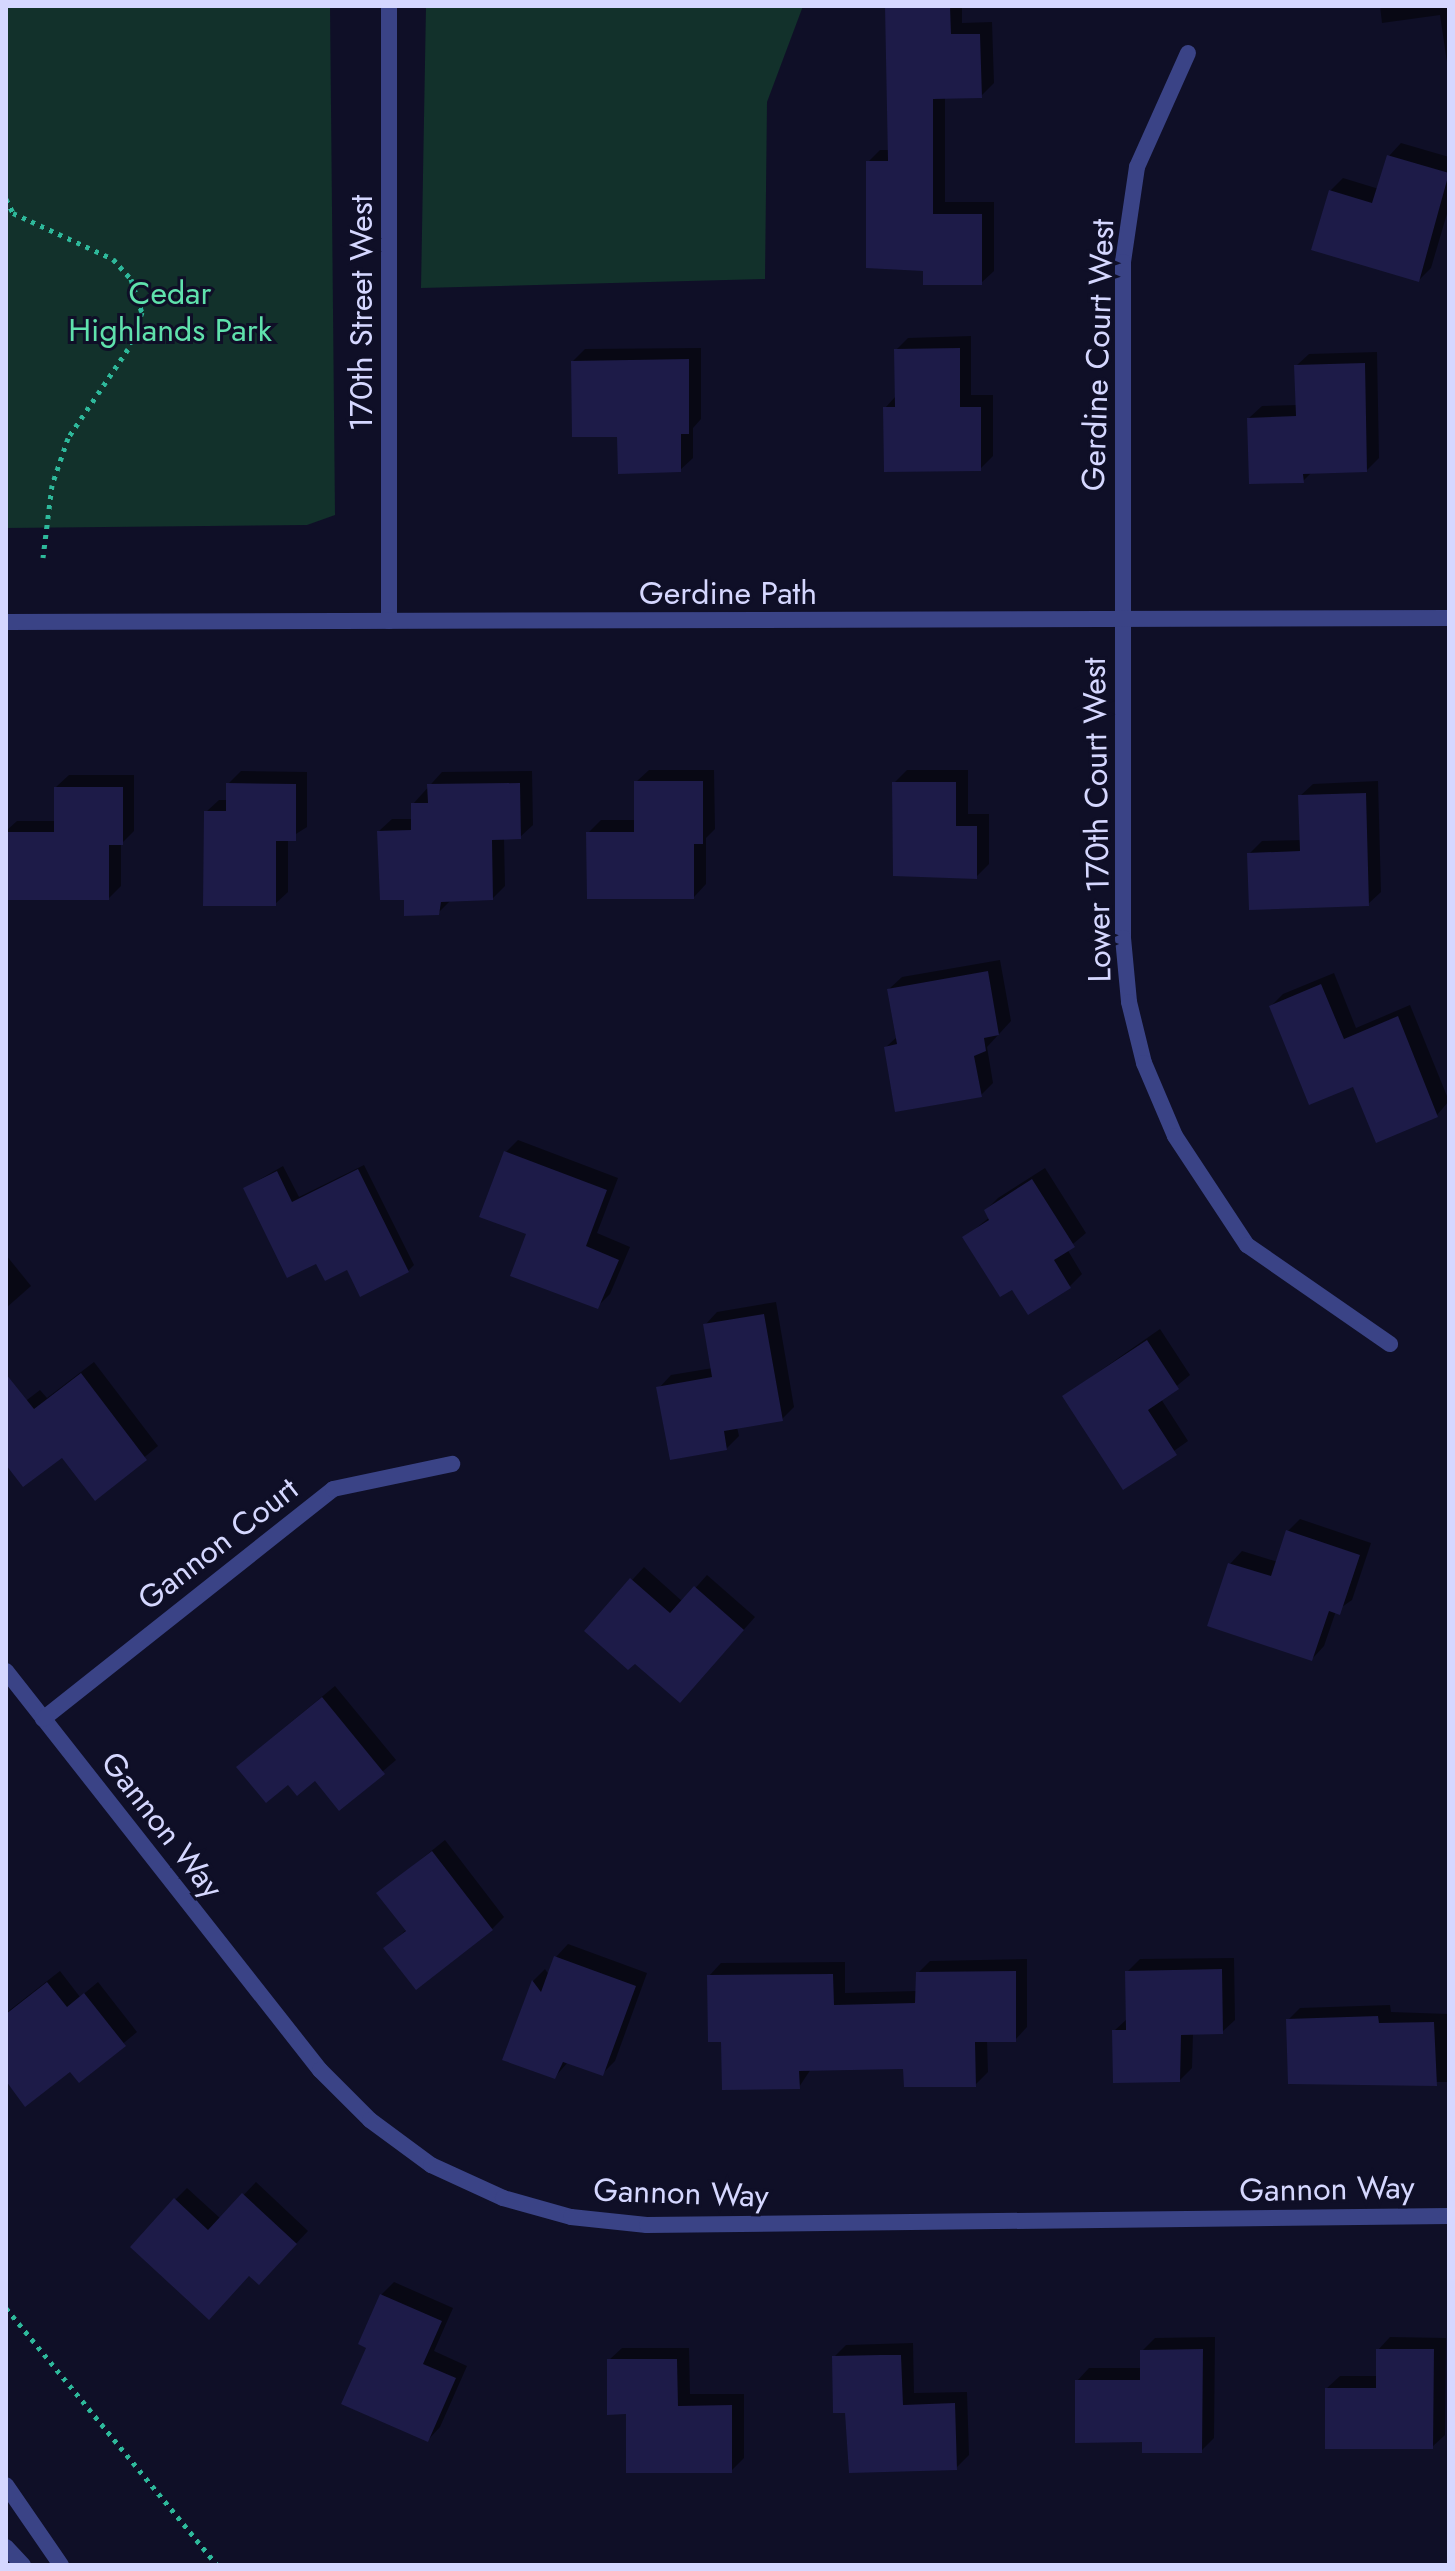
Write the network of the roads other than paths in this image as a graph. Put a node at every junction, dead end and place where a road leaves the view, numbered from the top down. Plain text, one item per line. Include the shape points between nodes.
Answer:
1 (389, 6) edge
2 (1188, 53) dead end
3 (1449, 618) edge
4 (389, 621) junction
5 (6, 622) edge
6 (1121, 622) junction
7 (1390, 1344) dead end
8 (452, 1464) dead end
9 (6, 1671) edge
10 (43, 1719) junction
11 (1449, 2216) edge
12 (6, 2485) edge
13 (6, 2547) edge
14 (23, 2565) edge
15 (61, 2565) edge

1 - 4 street, 170th Street West
2 - 6 street, Gerdine Court West via 1137,167 1123,262
3 - 6 street, Gerdine Path
4 - 5 street, Gerdine Path
4 - 6 street, Gerdine Path
6 - 7 street, Lower 170th Court West via 1123,938 1129,1002 1144,1063 1175,1136 1247,1245
8 - 10 street, Gannon Court via 333,1489
9 - 10 street, Gannon Way
10 - 11 street, Gannon Way via 320,2070 370,2120 431,2165 503,2198 571,2217 647,2225
12 - 15 street
13 - 14 street

